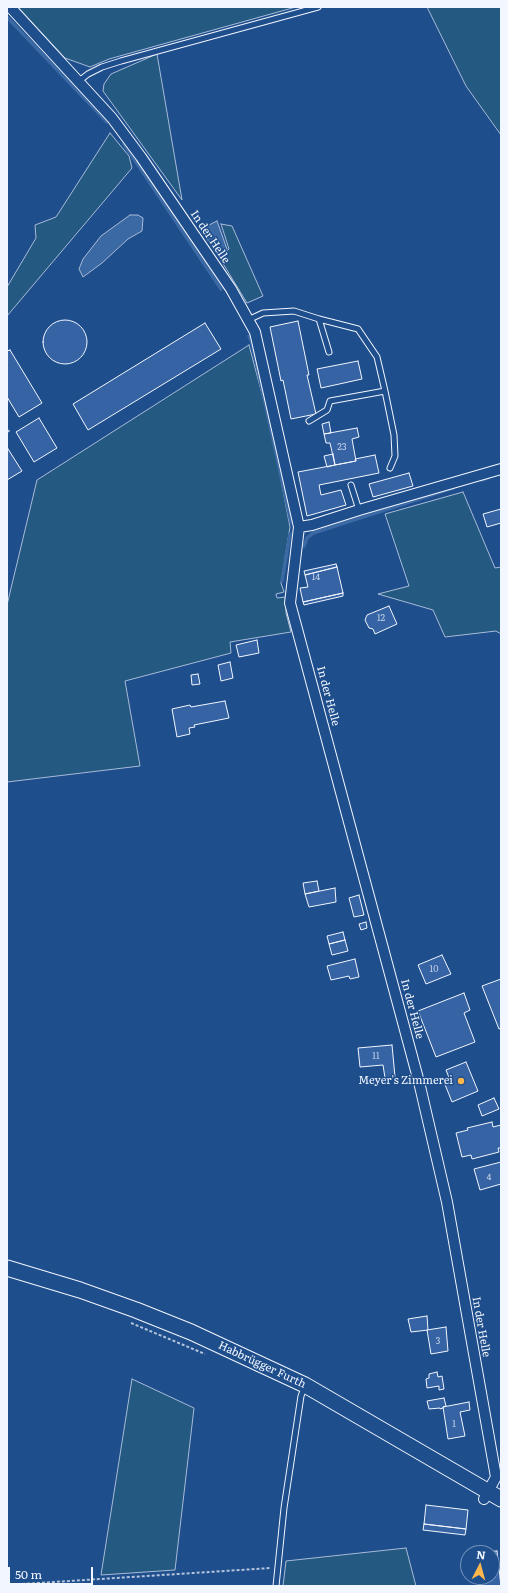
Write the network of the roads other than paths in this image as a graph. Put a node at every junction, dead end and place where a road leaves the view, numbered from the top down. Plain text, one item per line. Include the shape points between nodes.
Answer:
1 (10, 7) edge
2 (318, 7) edge
3 (79, 81) junction
4 (319, 319) junction
5 (248, 320) junction
6 (328, 352) dead end
7 (385, 391) junction
8 (309, 421) dead end
9 (390, 468) dead end
10 (501, 469) edge
11 (351, 484) dead end
12 (359, 510) junction
13 (299, 527) junction
14 (7, 1268) edge
15 (305, 1385) junction
16 (491, 1497) edge
17 (276, 1586) edge

1 - 3 street, In der Helle
2 - 3 lane via 121,61 98,69
3 - 5 street, In der Helle via 112,118 141,157 231,289
4 - 5 lane via 294,311 263,313
4 - 6 lane
4 - 7 lane via 358,329 377,357
5 - 13 street, In der Helle via 255,332
7 - 8 lane via 330,401 327,410
7 - 9 lane via 394,435 395,456
10 - 12 street
11 - 12 lane
12 - 13 street
13 - 16 street, In der Helle via 290,603 419,1082 446,1202 496,1477
14 - 15 street, Habbrügger Furth via 136,1310 191,1332
15 - 16 street, Habbrügger Furth
15 - 17 lane via 301,1396 284,1508

